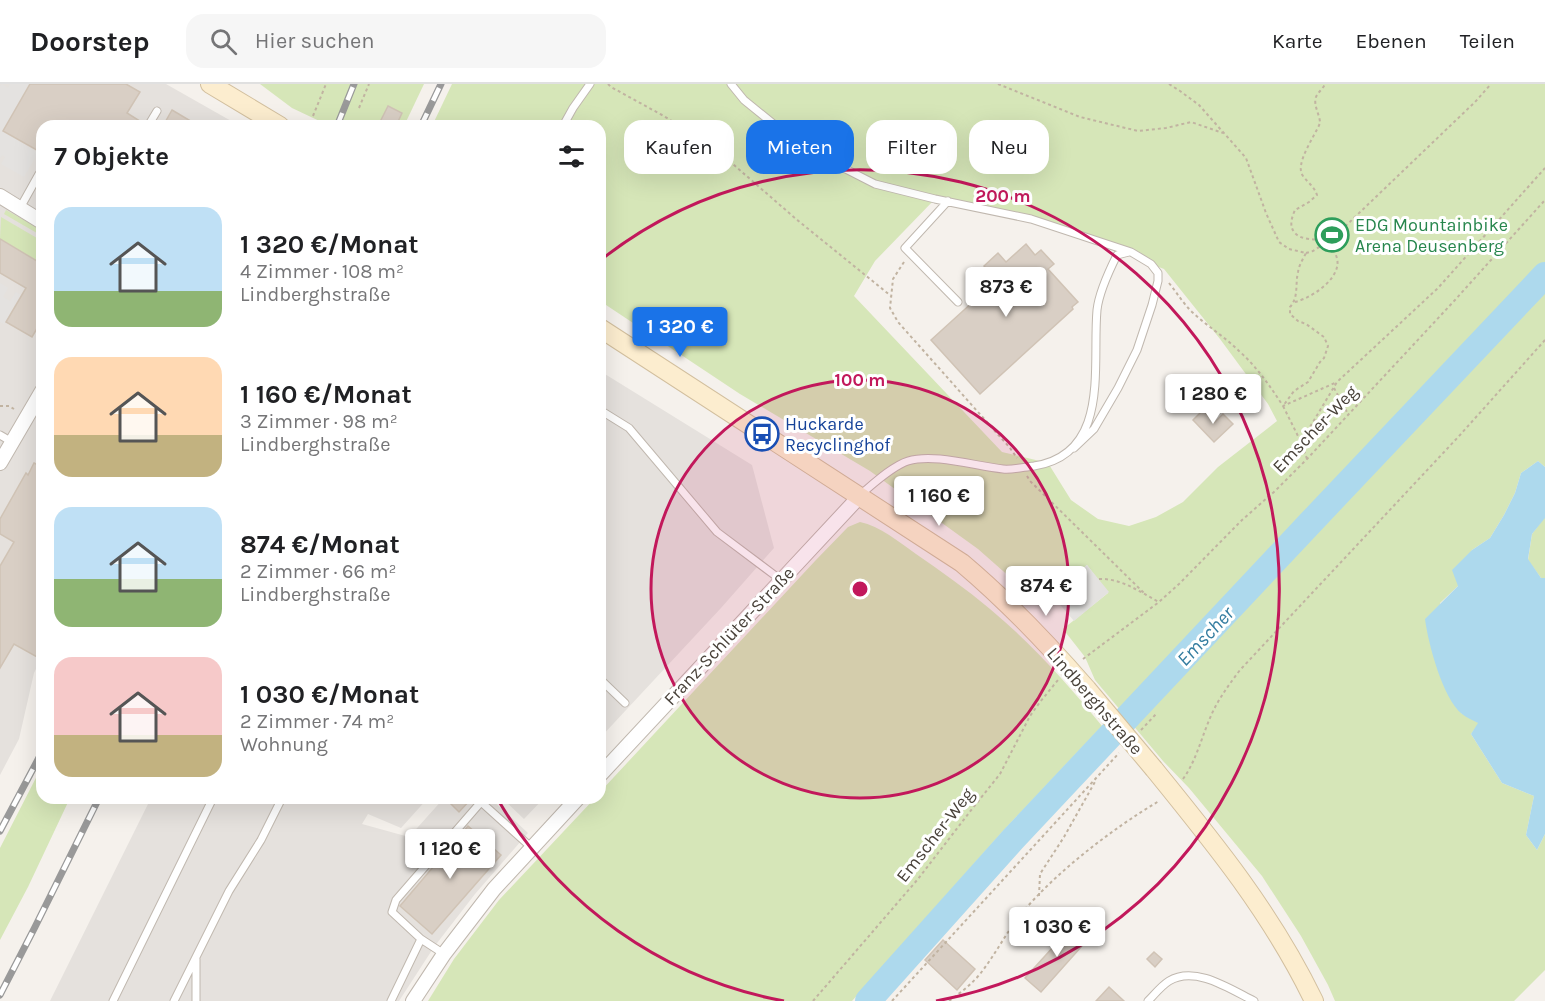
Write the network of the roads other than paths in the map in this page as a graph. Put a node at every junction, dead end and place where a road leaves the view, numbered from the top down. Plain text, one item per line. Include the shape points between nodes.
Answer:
1 (210, 84) edge
2 (590, 84) edge
3 (730, 84) edge
4 (157, 111) dead end
5 (152, 120) edge
6 (270, 120) edge
7 (567, 120) edge
8 (36, 179) edge
9 (0, 196) edge
10 (948, 201) junction
11 (20, 208) junction
12 (36, 218) edge
13 (1131, 252) junction
14 (958, 302) dead end
15 (606, 332) edge
16 (36, 399) edge
17 (606, 414) edge
18 (6, 438) edge
19 (1074, 447) junction
20 (0, 463) edge
21 (859, 496) junction
22 (781, 580) junction
23 (606, 685) edge
24 (625, 703) dead end
25 (606, 769) edge
26 (210, 804) edge
27 (279, 804) edge
28 (479, 804) edge
29 (483, 804) edge
30 (572, 804) edge
31 (532, 848) junction
32 (421, 939) junction
33 (444, 954) junction
34 (196, 957) junction
35 (113, 1001) edge
36 (174, 1001) edge
37 (196, 1001) edge
38 (391, 1001) edge
39 (413, 1001) edge
40 (1148, 1001) edge
41 (1254, 1001) edge
42 (1314, 1001) edge

1 - 6 main road
2 - 7 lane
3 - 10 lane via 781,130 826,159 875,184
4 - 5 lane
8 - 11 lane
9 - 11 street
10 - 13 lane via 1031,219
10 - 14 lane via 905,248
11 - 12 street
13 - 19 lane via 1117,255 1097,308 1096,382 1089,423
13 - 19 lane via 1158,273 1152,305 1118,388 1094,429
15 - 21 main road, Lindberghstraße
16 - 18 street
17 - 22 lane via 629,428 717,532
18 - 20 street
19 - 21 lane via 1048,464 1006,470 943,460 907,461
21 - 22 street, Franz-Schlüter-Straße
21 - 42 main road, Lindberghstraße, bridge via 962,563 995,591 1087,689 1252,894
22 - 25 street, Franz-Schlüter-Straße
23 - 24 lane
26 - 35 lane
27 - 34 lane
28 - 32 lane via 396,900 392,912
29 - 31 lane
30 - 31 street
31 - 33 street via 494,889
32 - 33 lane
32 - 38 lane
33 - 39 street
34 - 36 lane
34 - 37 lane
40 - 41 lane via 1167,982 1190,975 1203,977

